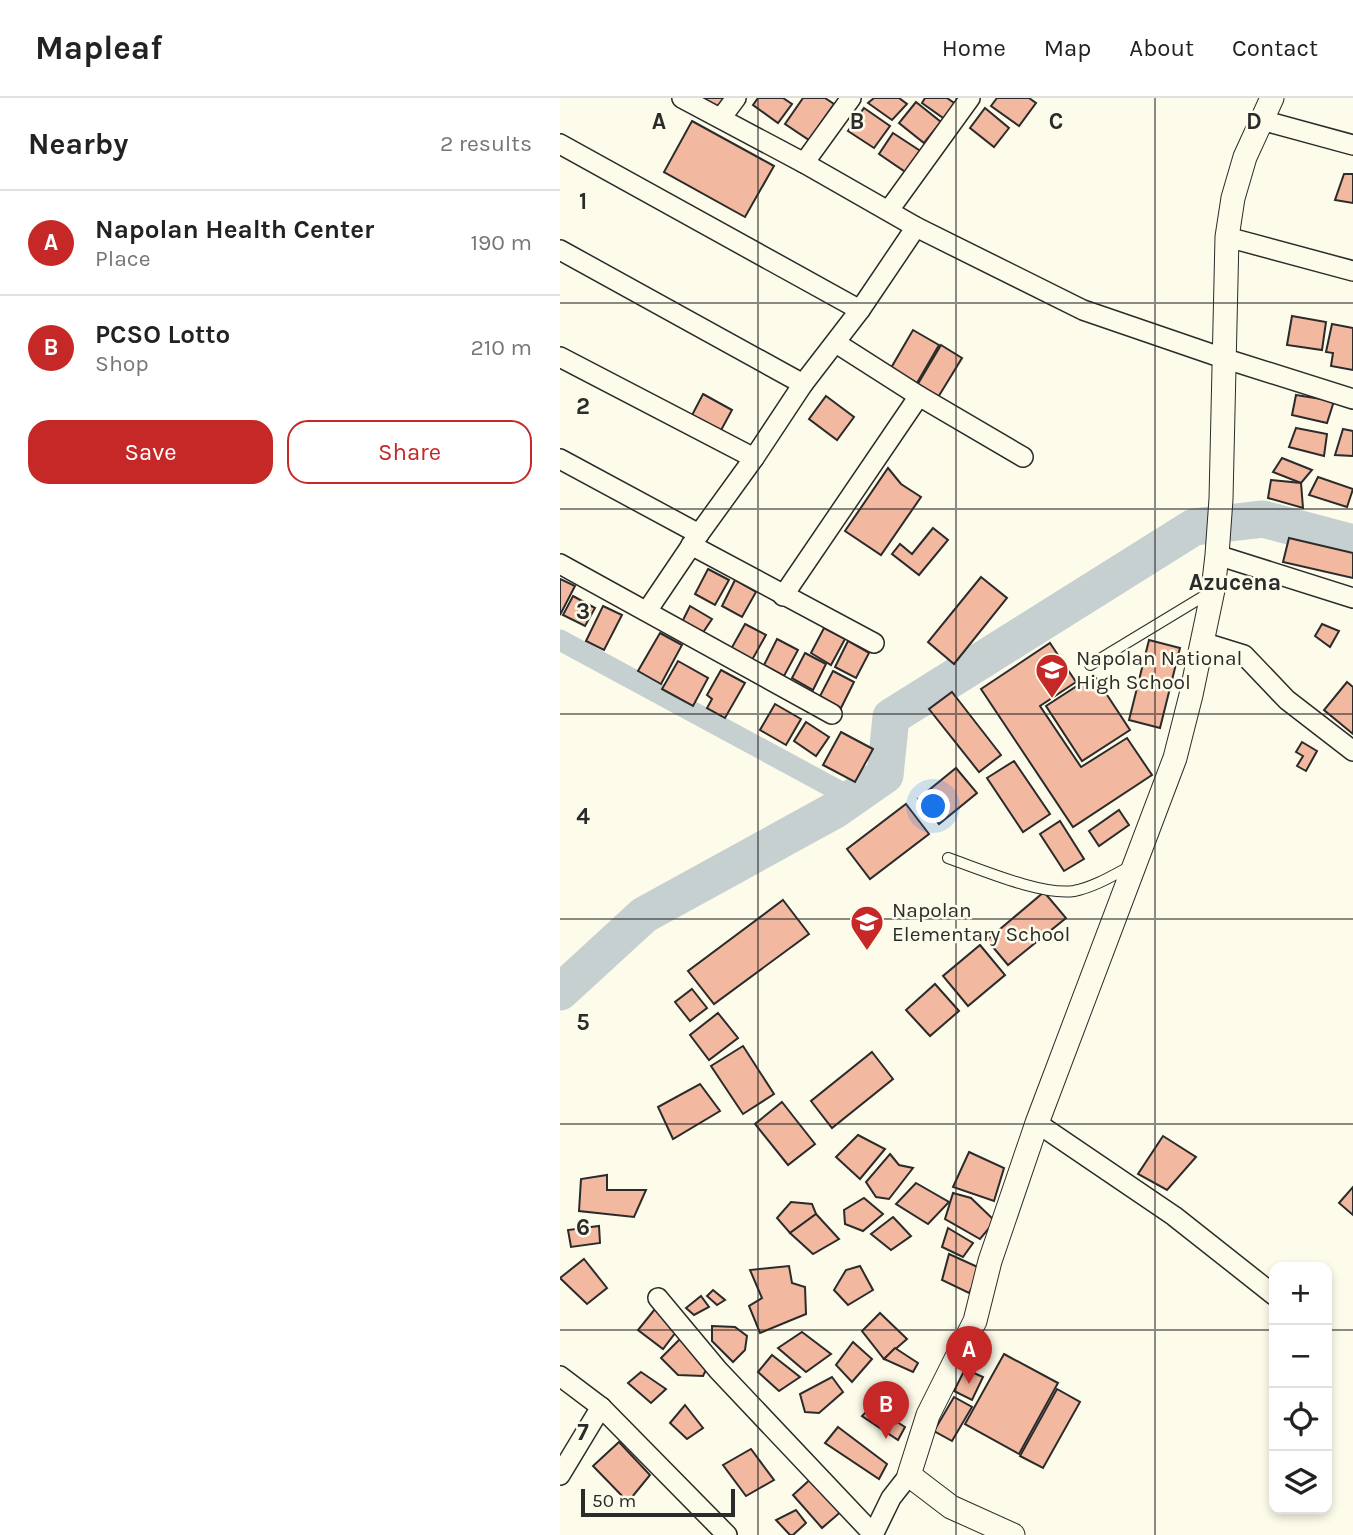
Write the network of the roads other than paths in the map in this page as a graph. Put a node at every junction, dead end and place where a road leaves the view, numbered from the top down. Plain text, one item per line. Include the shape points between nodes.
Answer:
1 (682, 98) edge
2 (736, 98) edge
3 (851, 98) edge
4 (970, 98) edge
5 (1272, 98) edge
6 (721, 118) junction
7 (1261, 120) junction
8 (560, 145) edge
9 (1353, 145) edge
10 (804, 163) junction
11 (889, 210) junction
12 (916, 227) junction
13 (1227, 237) junction
14 (560, 250) edge
15 (1353, 271) edge
16 (860, 310) junction
17 (836, 343) junction
18 (560, 357) edge
19 (1223, 358) junction
20 (803, 384) junction
21 (919, 396) junction
22 (1353, 399) edge
23 (1023, 457) dead end
24 (754, 458) junction
25 (560, 459) edge
26 (695, 540) junction
27 (1217, 555) junction
28 (560, 564) edge
29 (1213, 590) junction
30 (783, 596) junction
31 (1353, 598) edge
32 (647, 611) junction
33 (1202, 642) junction
34 (874, 643) dead end
35 (1090, 665) dead end
36 (832, 714) dead end
37 (1353, 751) edge
38 (948, 858) dead end
39 (1134, 865) junction
40 (1037, 1123) junction
41 (1269, 1291) edge
42 (658, 1298) dead end
43 (560, 1377) edge
44 (601, 1407) junction
45 (560, 1475) edge
46 (909, 1475) junction
47 (873, 1534) edge
48 (727, 1535) edge
49 (1013, 1535) edge

1 - 6 street
2 - 6 street
3 - 10 street
4 - 11 street
5 - 7 street
6 - 10 street
7 - 9 street
7 - 13 street via 1233,198
8 - 16 street
10 - 11 street
11 - 12 street
12 - 16 street
12 - 19 street via 1083,310
13 - 15 street
13 - 19 street
14 - 20 street
16 - 17 street
17 - 20 street
17 - 21 street
18 - 24 street
19 - 22 street
19 - 27 street
20 - 24 street
21 - 23 street
21 - 30 street
24 - 26 street
25 - 26 street
26 - 30 street
26 - 32 street
27 - 29 street
27 - 31 street
28 - 32 street
29 - 33 street
29 - 35 lane
30 - 34 street
32 - 36 street
33 - 37 street via 1244,655 1287,701
33 - 39 street via 1175,758
38 - 39 lane via 1023,884 1064,892 1095,885
39 - 40 street
40 - 41 street via 1174,1216
40 - 46 street via 990,1261 975,1321 928,1415
42 - 47 street via 718,1370
43 - 44 street
44 - 45 street
44 - 48 street
46 - 47 street
46 - 49 street via 951,1507

